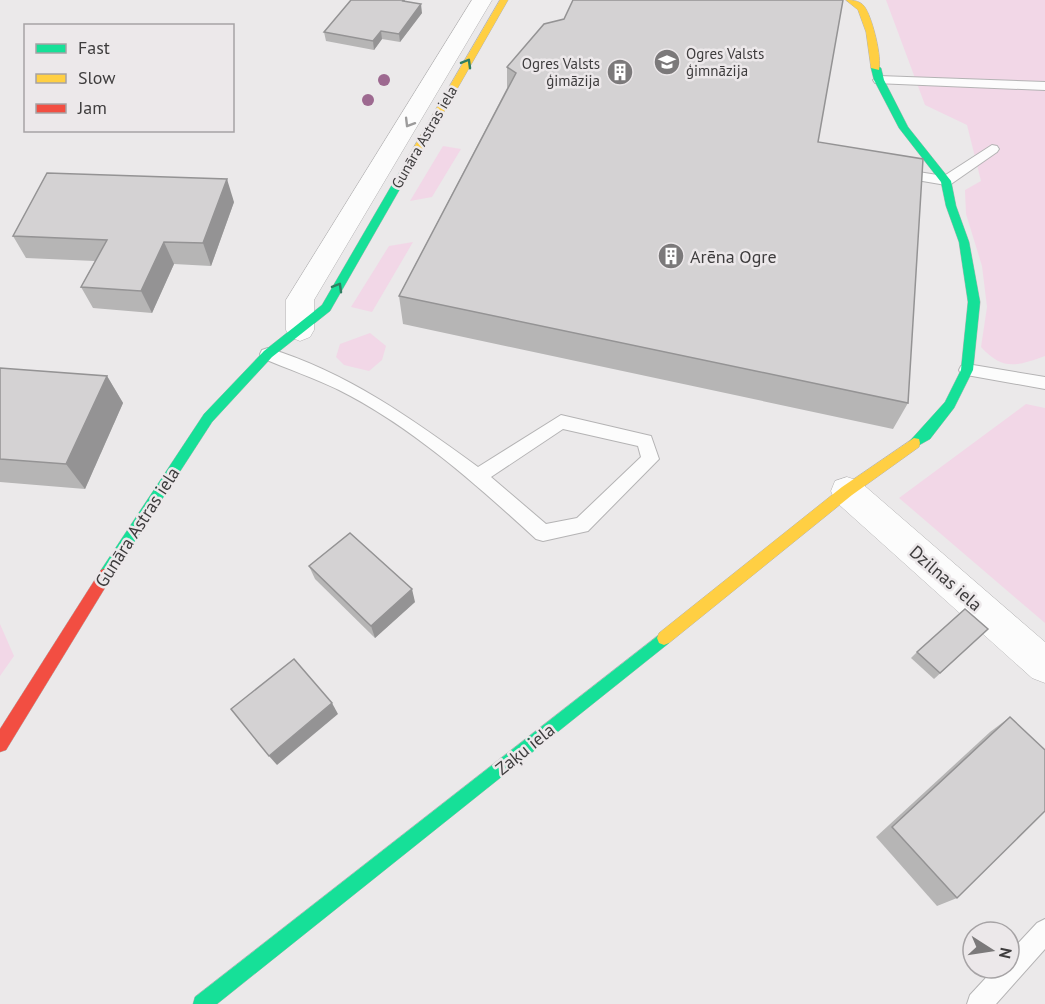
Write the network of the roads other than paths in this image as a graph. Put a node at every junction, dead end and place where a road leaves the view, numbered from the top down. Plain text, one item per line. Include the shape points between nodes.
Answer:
1 (482, 0) edge
2 (504, 0) edge
3 (850, 0) edge
4 (879, 80) junction
5 (1045, 86) edge
6 (992, 149) dead end
7 (888, 171) edge
8 (946, 181) junction
9 (300, 330) junction
10 (268, 354) junction
11 (967, 370) junction
12 (1045, 383) edge
13 (478, 476) junction
14 (847, 491) junction
15 (1045, 666) edge
16 (0, 744) edge
17 (1045, 931) edge
18 (202, 1004) edge
19 (979, 1004) edge

1 -> 9 street, Gunāra Astras iela via 300,300
9 -> 2 street, Gunāra Astras iela via 326,308
3 - 4 street via 862,9
4 - 5 lane
4 - 8 street via 904,128
6 - 8 lane
7 - 8 lane
8 - 11 street via 964,242 974,302
9 - 10 street, Gunāra Astras iela
10 - 13 lane via 345,386 393,414
10 - 16 street, Gunāra Astras iela via 208,418
11 - 12 lane
11 - 14 street, Zaķu iela via 950,405 925,435
13 - 13 lane via 543,533 582,525 650,459 645,441 561,422
14 - 15 street, Dzilnas iela
14 - 18 street, Zaķu iela
17 - 19 lane

